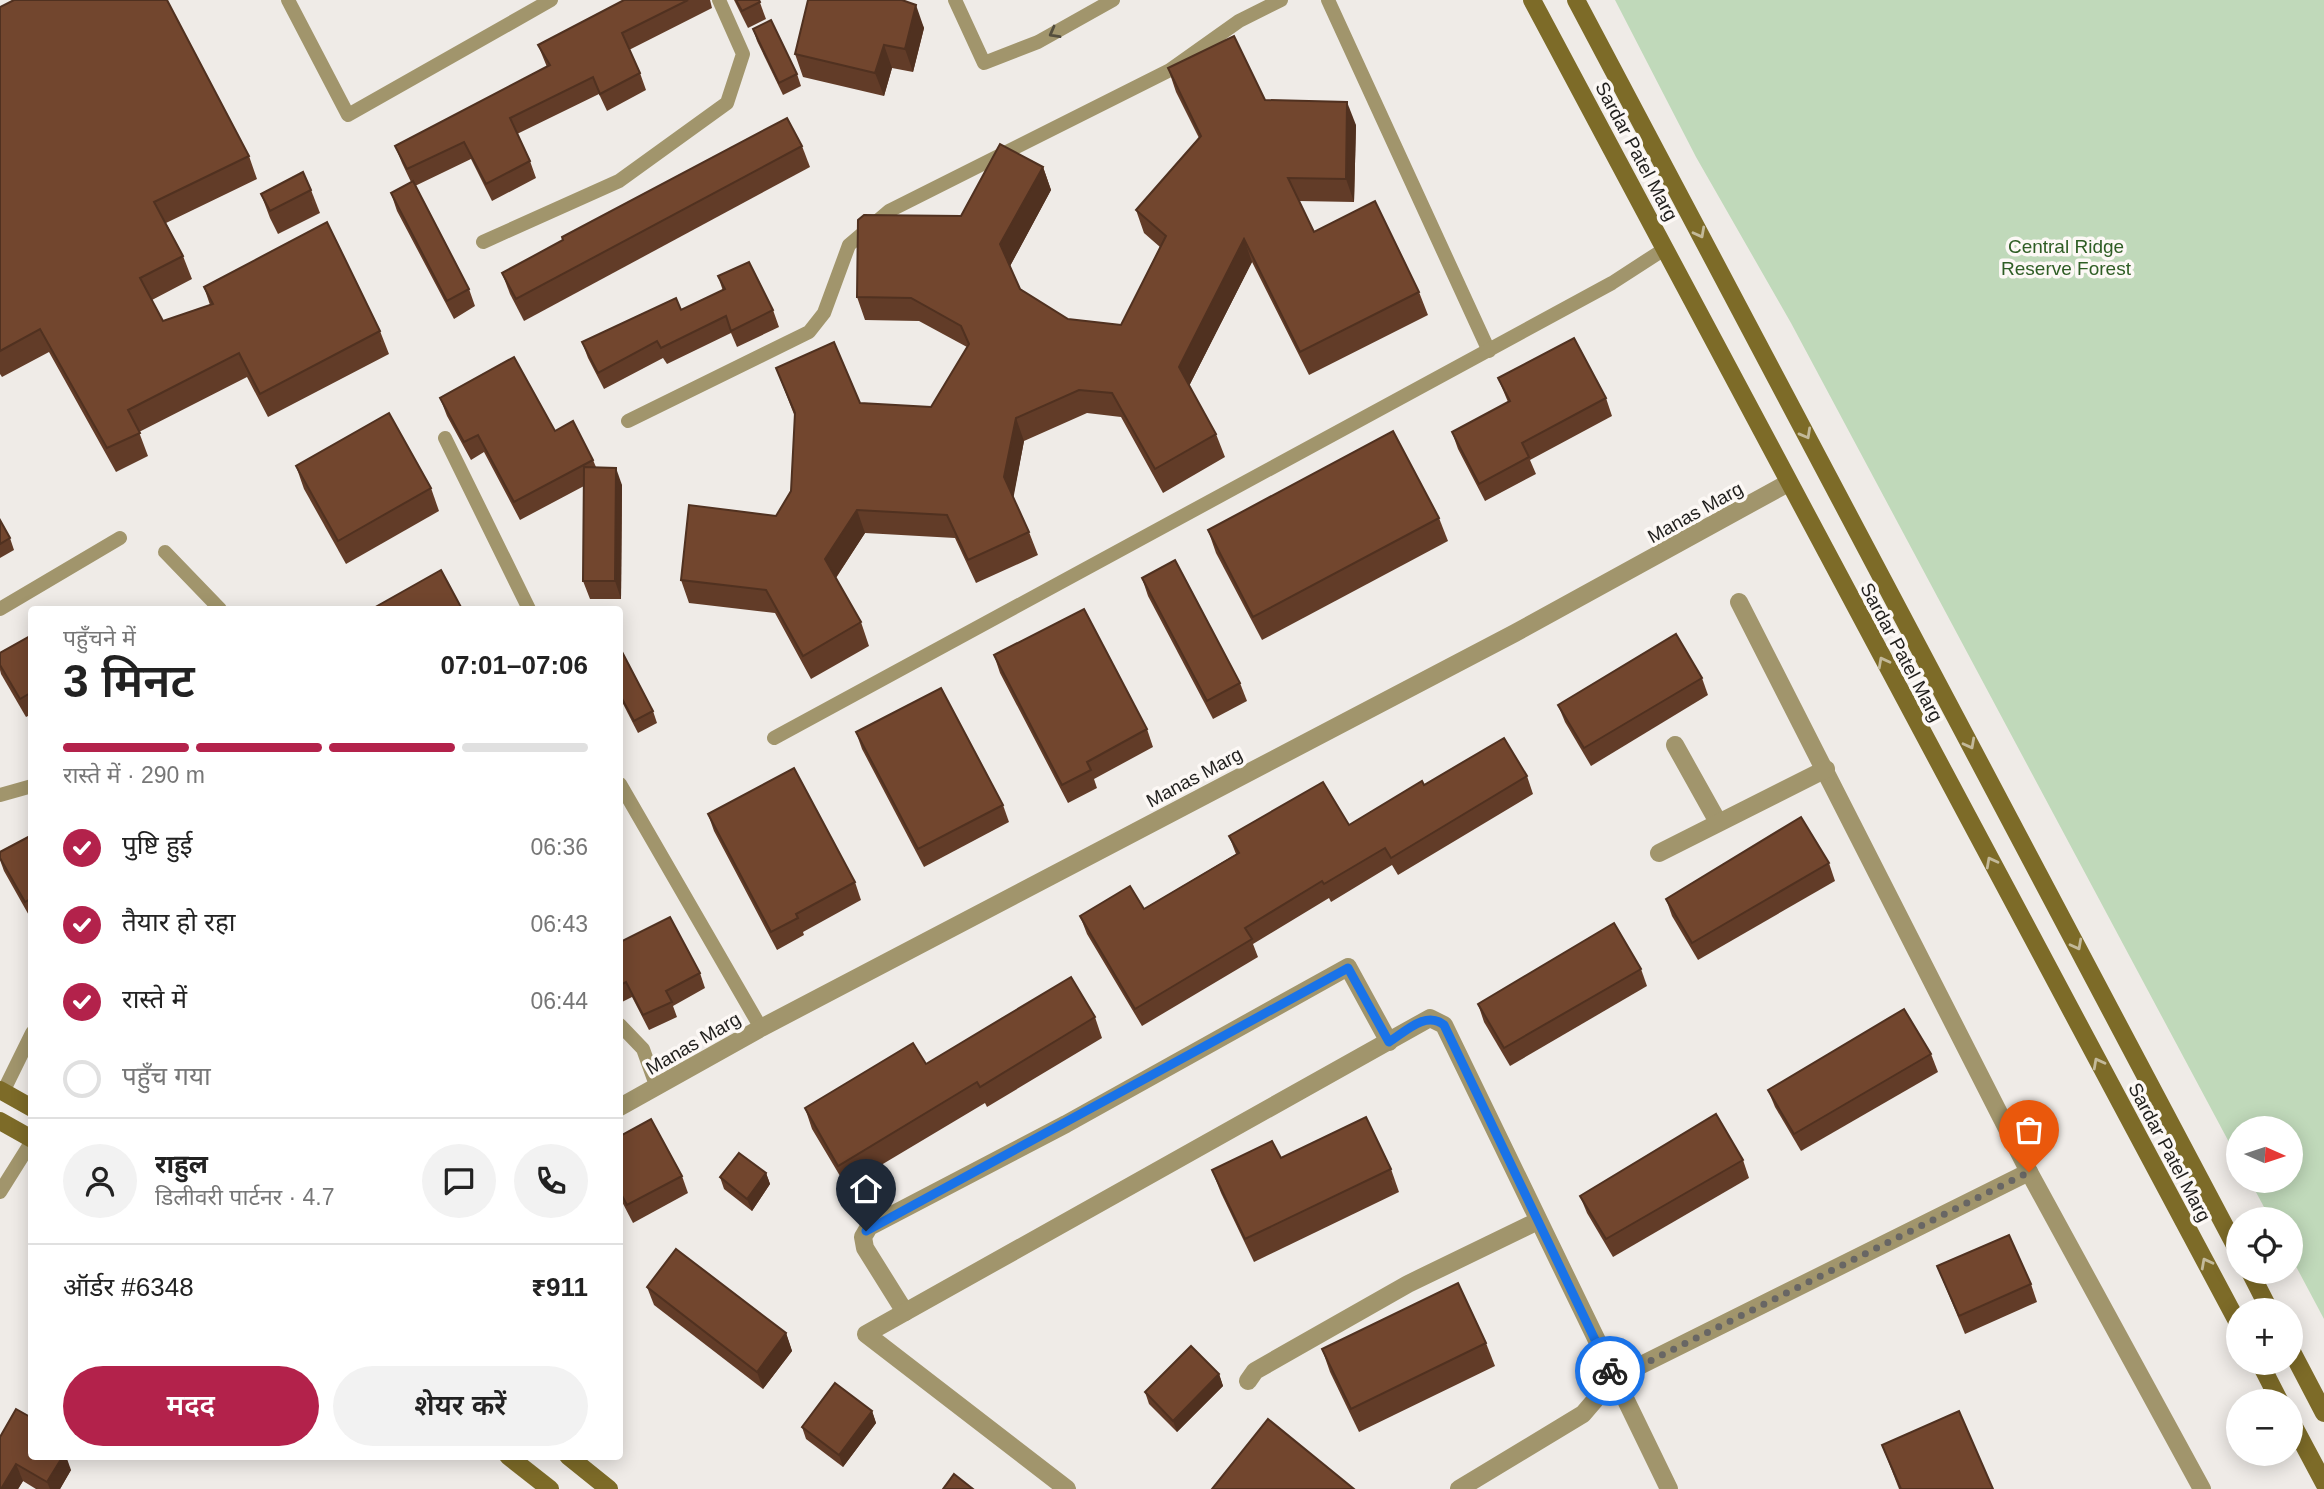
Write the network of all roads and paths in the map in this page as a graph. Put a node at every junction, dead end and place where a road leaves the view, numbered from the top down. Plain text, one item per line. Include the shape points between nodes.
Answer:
1 (288, 0) edge
2 (551, 0) edge
3 (719, 0) edge
4 (955, 0) edge
5 (1113, 0) edge
6 (1281, 0) edge
7 (1328, 0) edge
8 (1532, 0) edge
9 (1576, 0) edge
10 (483, 242) dead end
11 (1666, 248) junction
12 (1489, 351) junction
13 (628, 421) dead end
14 (444, 438) dead end
15 (1788, 483) junction
16 (120, 538) dead end
17 (165, 552) dead end
18 (1738, 601) dead end
19 (217, 606) edge
20 (528, 606) edge
21 (0, 609) edge
22 (774, 738) dead end
23 (1675, 745) dead end
24 (1826, 769) junction
25 (28, 787) edge
26 (623, 789) edge
27 (0, 795) edge
28 (1717, 822) junction
29 (1659, 853) dead end
30 (623, 1028) edge
31 (761, 1028) junction
32 (28, 1041) edge
33 (1389, 1042) junction
34 (657, 1088) junction
35 (2, 1091) edge
36 (623, 1105) edge
37 (28, 1106) edge
38 (0, 1121) edge
39 (28, 1138) edge
40 (28, 1146) edge
41 (2029, 1172) junction
42 (0, 1192) edge
43 (1538, 1221) junction
44 (2226, 1228) edge
45 (2226, 1301) edge
46 (905, 1312) junction
47 (2303, 1373) edge
48 (1614, 1379) junction
49 (1248, 1381) dead end
50 (2324, 1413) edge
51 (2303, 1444) edge
52 (513, 1460) edge
53 (573, 1460) edge
54 (2324, 1483) edge
55 (550, 1489) edge
56 (609, 1489) edge
57 (1067, 1489) edge
58 (1459, 1489) edge
59 (1670, 1489) edge
60 (2202, 1489) edge

1 - 2 lane via 348,115
3 - 10 lane via 743,54 727,103 619,181
5 -> 4 lane via 1038,42 984,63
6 - 13 lane via 1239,21 1170,70 889,211 849,246 824,313 809,332
7 - 12 lane
8 - 11 main road, Sardar Patel Marg
9 -> 44 main road, Sardar Patel Marg
11 - 12 lane
11 - 15 main road, Sardar Patel Marg
12 - 22 lane
14 - 20 lane
15 - 31 street, Manas Marg via 1515,633
45 -> 15 main road, Sardar Patel Marg
16 - 21 lane
17 - 19 lane
18 - 24 street
23 - 28 street
24 - 28 street
24 - 41 street
25 - 27 lane
26 - 31 lane
28 - 29 street
30 - 34 lane via 643,1049
31 - 34 street, Manas Marg
32 - 35 lane
33 - 43 street via 1422,1020 1430,1018 1444,1025
33 - 46 street
33 - 46 street via 1348,968 869,1227 863,1237 864,1248
34 - 36 street, Manas Marg
35 - 37 main road
38 - 39 main road
40 - 42 lane
41 - 48 street
41 - 60 street
43 - 48 street
43 - 49 street via 1408,1284 1255,1371
46 - 57 street via 866,1334
47 - 50 main road
48 - 58 street via 1583,1414
48 - 59 street
51 - 54 main road
52 - 55 main road
53 - 56 main road

